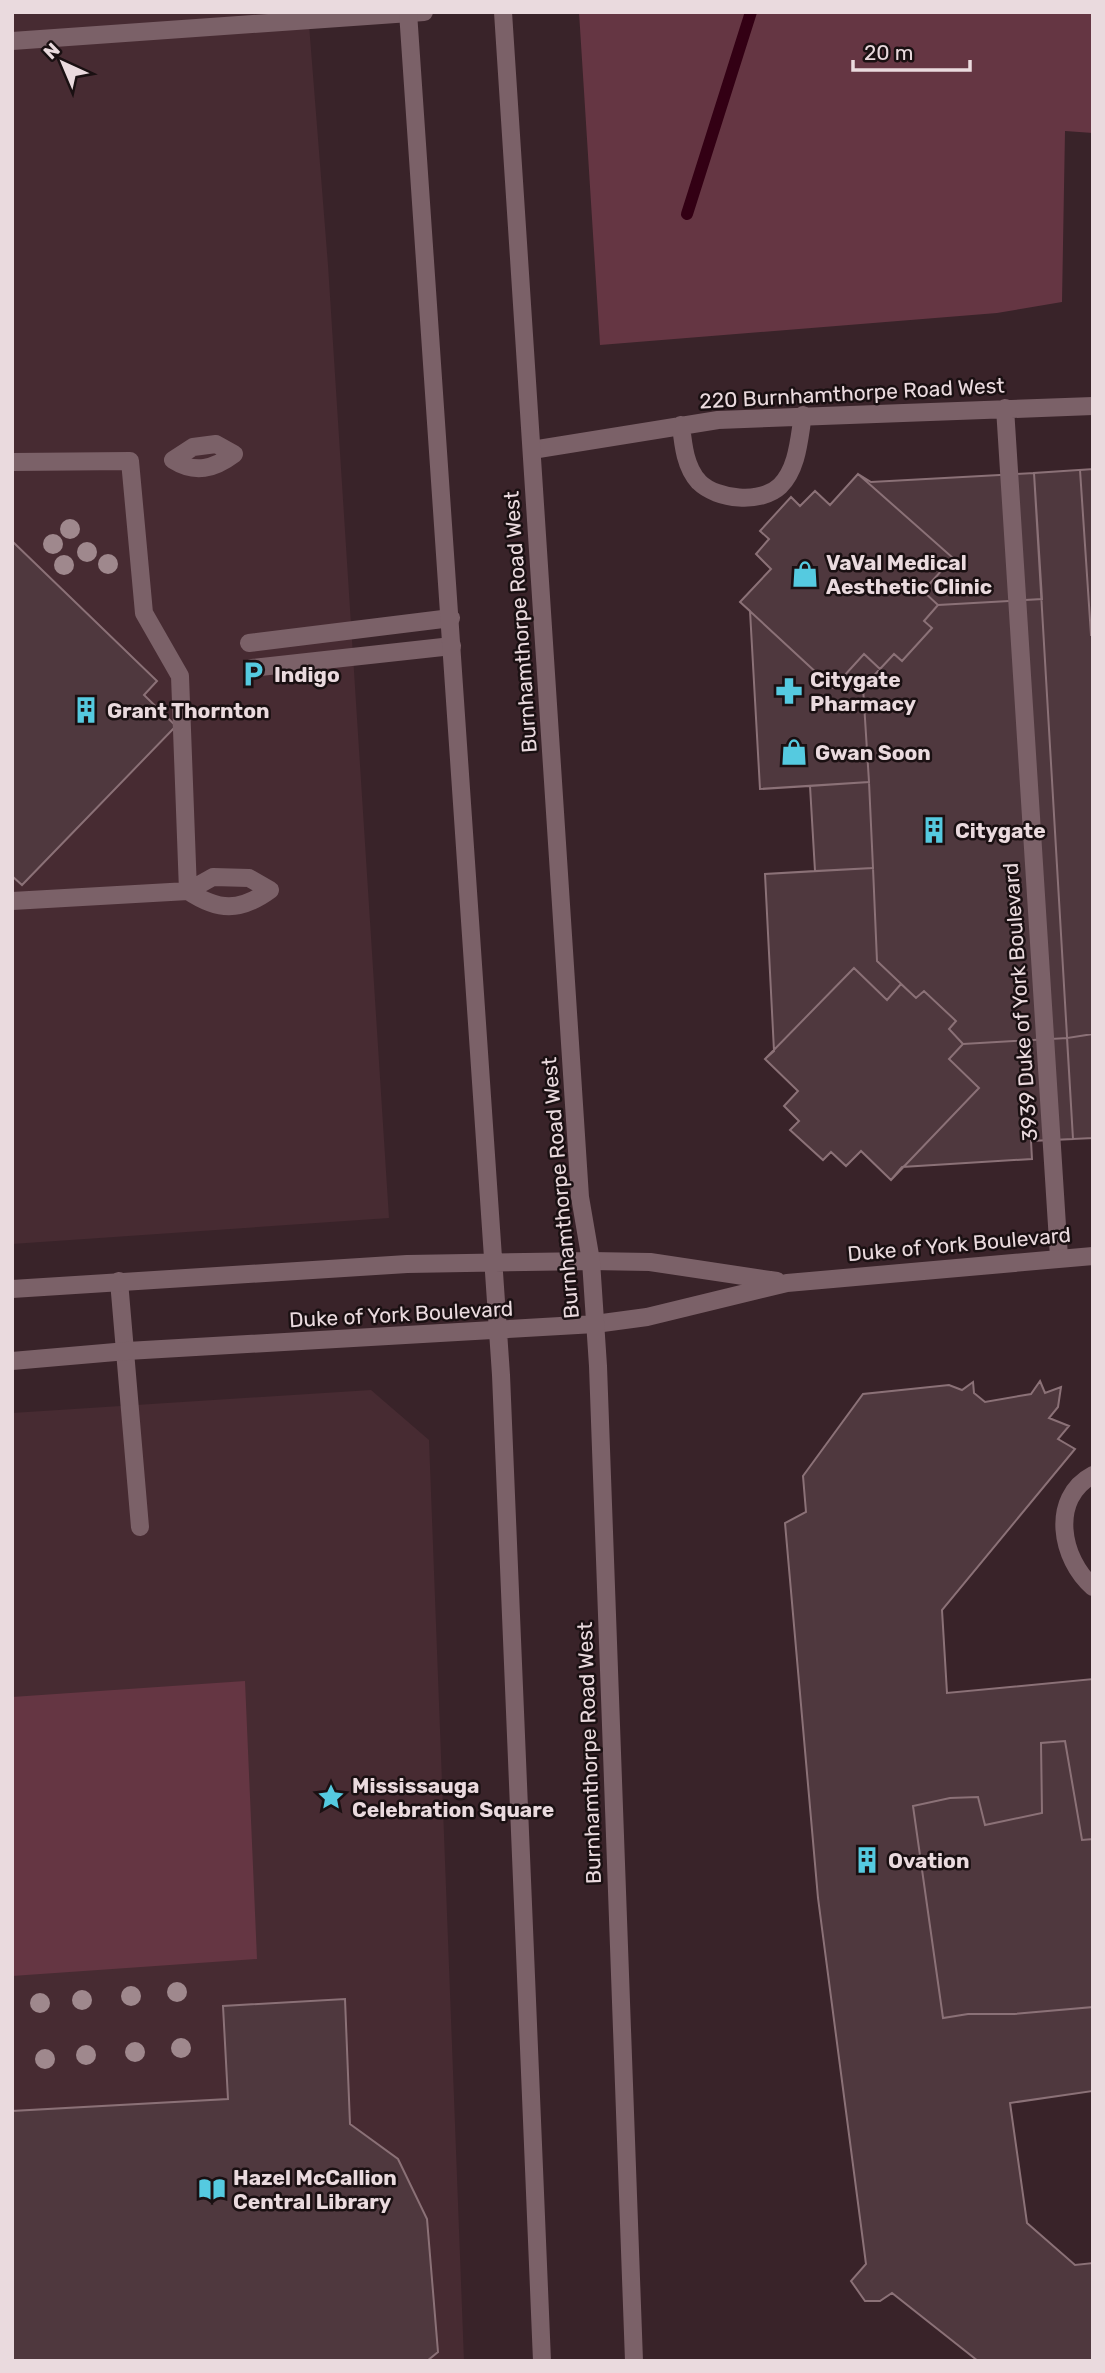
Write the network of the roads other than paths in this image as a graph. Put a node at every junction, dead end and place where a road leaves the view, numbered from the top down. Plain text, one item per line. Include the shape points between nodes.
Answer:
1 (503, 12) edge
2 (413, 13) edge
3 (12, 41) edge
4 (1093, 406) edge
5 (1005, 408) junction
6 (803, 415) junction
7 (681, 425) junction
8 (532, 450) junction
9 (12, 462) edge
10 (451, 618) junction
11 (249, 643) dead end
12 (452, 646) junction
13 (252, 668) dead end
14 (12, 901) edge
15 (1093, 1256) edge
16 (1059, 1257) junction
17 (591, 1261) junction
18 (493, 1264) junction
19 (119, 1281) junction
20 (788, 1283) junction
21 (12, 1289) edge
22 (595, 1324) junction
23 (498, 1332) junction
24 (127, 1351) junction
25 (12, 1361) edge
26 (1093, 1475) edge
27 (140, 1527) dead end
28 (1093, 1587) edge
29 (542, 2361) edge
30 (634, 2361) edge

1 - 8 main road, Burnhamthorpe Road West
2 - 3 main road
2 - 10 main road
4 - 5 main road, 220 Burnhamthorpe Road West
5 - 6 main road, 220 Burnhamthorpe Road West
5 - 16 main road, 3939 Duke of York Boulevard
6 - 7 main road, 220 Burnhamthorpe Road West
6 - 7 main road via 797,454 780,486 759,497 723,494 699,482 685,455
7 - 8 main road, 220 Burnhamthorpe Road West
8 - 17 main road, Burnhamthorpe Road West via 579,1183
9 - 14 main road via 130,461 144,613 180,676 188,891
10 - 11 main road
10 - 12 main road
12 - 13 main road
12 - 18 main road
15 - 16 main road, Duke of York Boulevard
16 - 20 main road, Duke of York Boulevard
17 - 18 main road, Duke of York Boulevard
17 - 20 main road, Duke of York Boulevard via 650,1262
17 - 22 main road, Burnhamthorpe Road West
18 - 19 main road, Duke of York Boulevard via 407,1264
18 - 23 main road
19 - 21 main road, Duke of York Boulevard
19 - 24 main road
20 - 22 main road, Duke of York Boulevard via 648,1317
22 - 23 main road, Duke of York Boulevard
22 - 30 main road, Burnhamthorpe Road West
23 - 24 main road, Duke of York Boulevard
23 - 29 main road
24 - 25 main road, Duke of York Boulevard
24 - 27 main road
26 - 28 main road via 1072,1496 1064,1520 1065,1546 1074,1569

